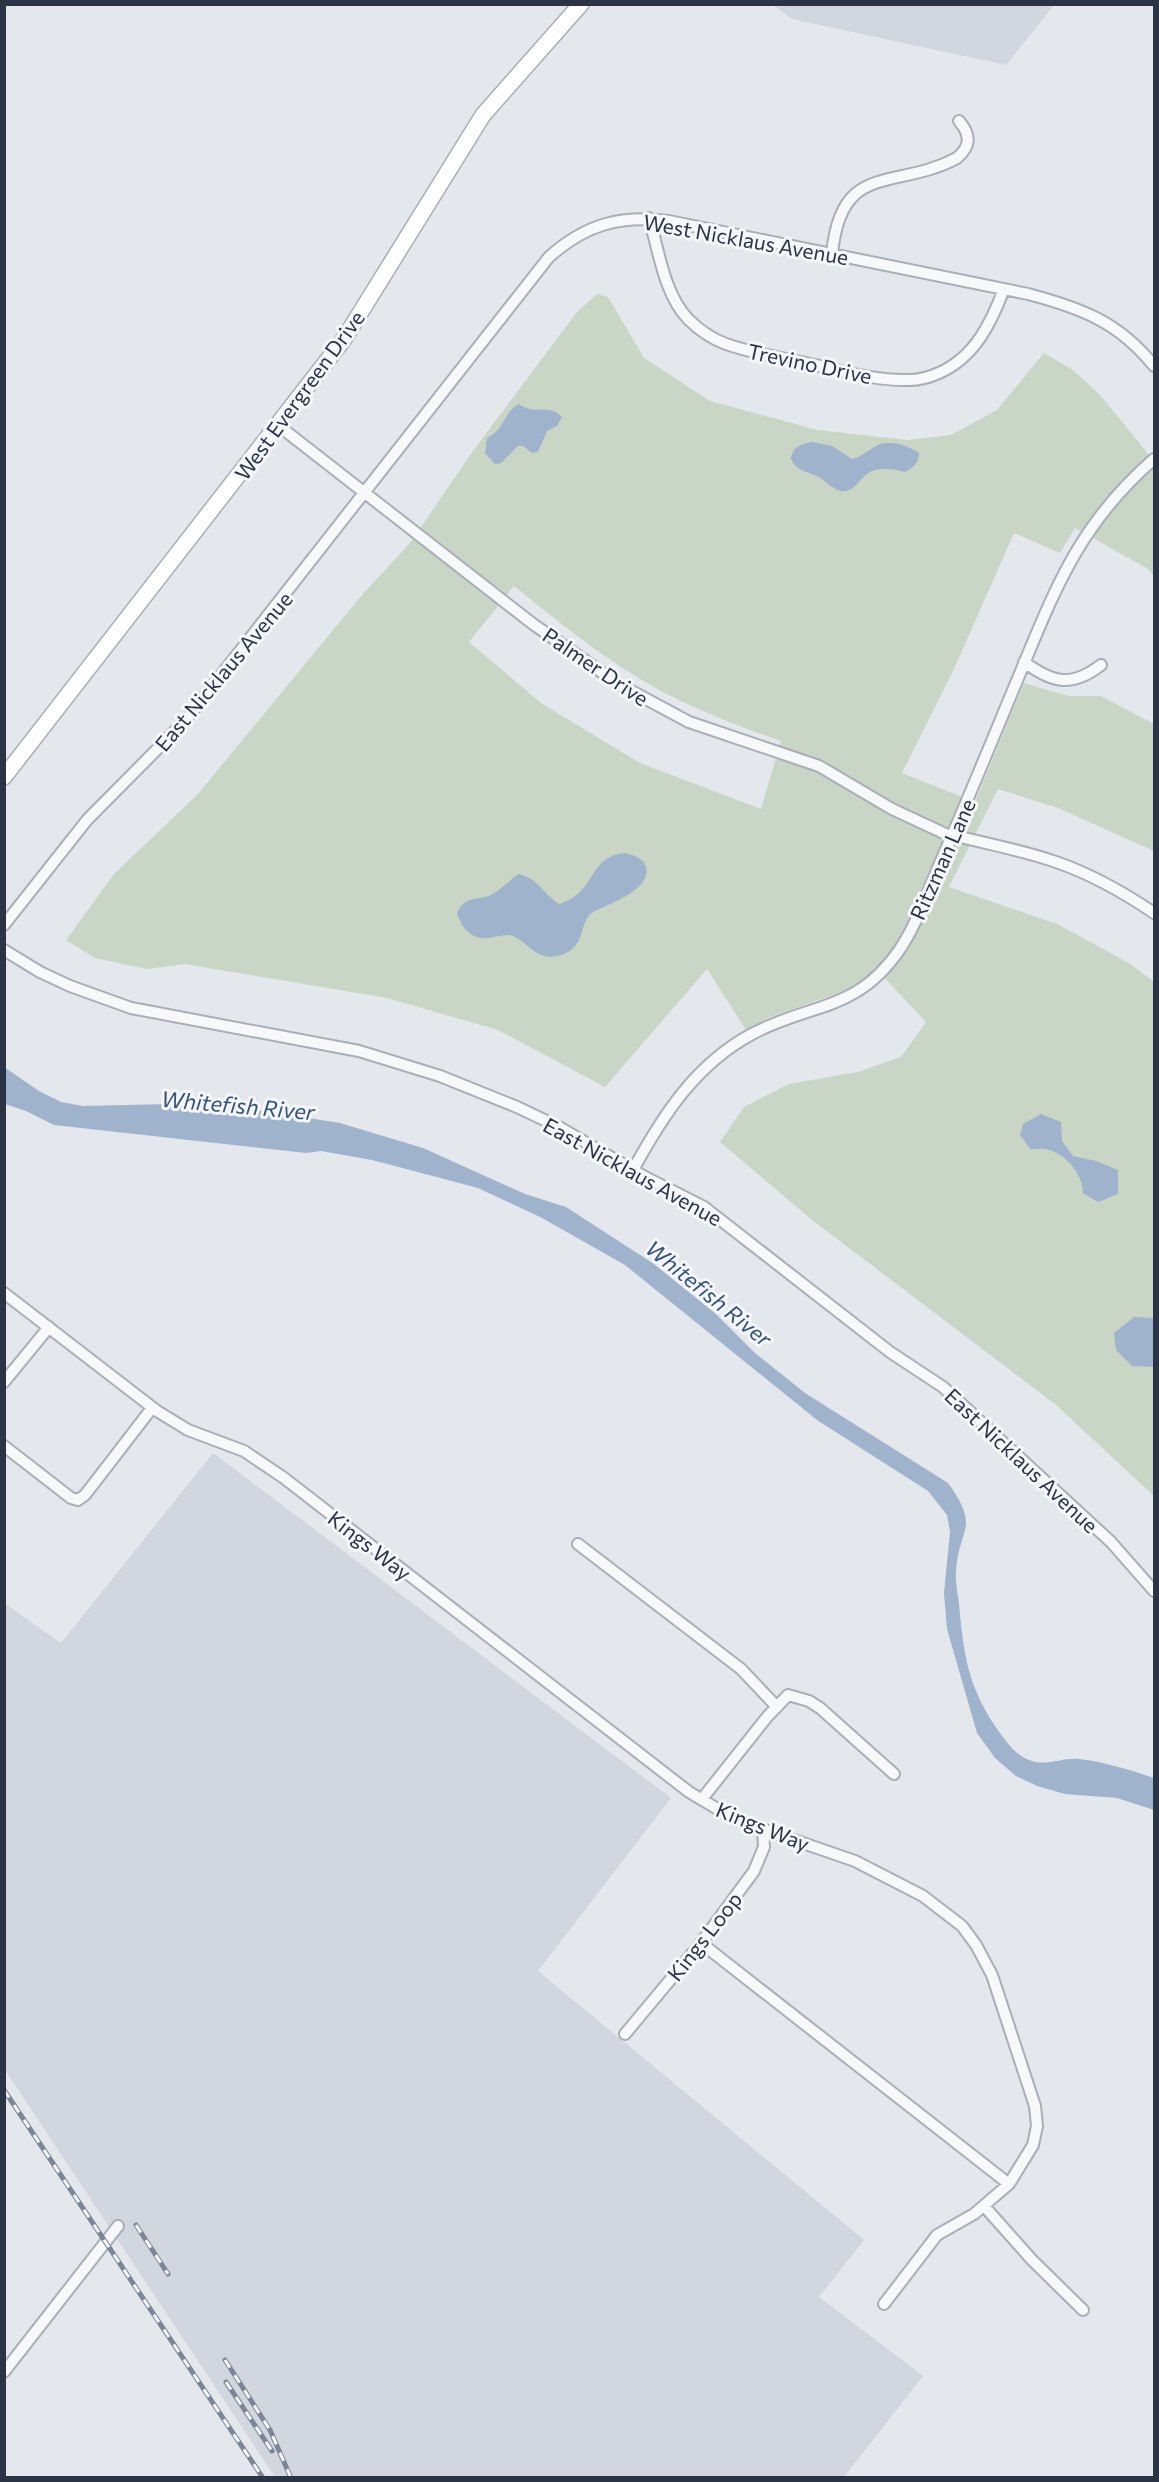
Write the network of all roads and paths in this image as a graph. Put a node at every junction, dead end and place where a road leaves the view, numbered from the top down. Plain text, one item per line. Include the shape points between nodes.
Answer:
1 (581, 4) edge
2 (959, 121) dead end
3 (649, 218) junction
4 (832, 254) junction
5 (1004, 289) junction
6 (1155, 366) edge
7 (279, 426) junction
8 (1155, 459) edge
9 (365, 494) junction
10 (1024, 662) junction
11 (1101, 665) dead end
12 (4, 777) edge
13 (952, 836) junction
14 (1155, 913) edge
15 (4, 925) edge
16 (4, 950) edge
17 (633, 1170) junction
18 (4, 1293) edge
19 (49, 1327) junction
20 (4, 1382) edge
21 (152, 1408) junction
22 (4, 1446) edge
23 (578, 1544) dead end
24 (1155, 1591) edge
25 (777, 1707) junction
26 (894, 1773) dead end
27 (702, 1799) junction
28 (763, 1830) junction
29 (701, 1943) junction
30 (626, 2034) dead end
31 (1009, 2184) junction
32 (984, 2206) junction
33 (118, 2226) dead end
34 (884, 2304) dead end
35 (1083, 2310) dead end
36 (4, 2372) edge

1 - 7 street, West Evergreen Drive via 473,129 344,339
2 - 4 street via 969,140 957,158 869,185 851,196 834,235
3 - 4 street, West Nicklaus Avenue
3 - 5 street, Trevino Drive via 672,295 681,311 702,331 747,350 848,372 911,380 946,370 981,337
3 - 9 street, West Nicklaus Avenue via 596,226 563,244 549,257
4 - 5 street, West Nicklaus Avenue
5 - 6 street, West Nicklaus Avenue via 1063,303 1103,320 1131,340
7 - 9 street, Palmer Drive
7 - 12 street, West Evergreen Drive
8 - 10 street, Ritzman Lane via 1112,501 1076,549
9 - 13 street, Palmer Drive via 533,624 655,705 713,732 819,765 892,808
9 - 15 street, East Nicklaus Avenue via 186,721 87,820
10 - 11 street via 1058,679 1072,681
10 - 13 street, Ritzman Lane
13 - 14 street, Palmer Drive via 1014,849 1072,868 1108,884
13 - 17 street, Ritzman Lane via 916,919 887,966 847,999 754,1033 715,1059 674,1102
16 - 17 street, East Nicklaus Avenue via 70,986 131,1008 310,1040 406,1064 517,1107
17 - 24 street, East Nicklaus Avenue via 704,1207 890,1352 943,1387 1111,1542
18 - 19 street, Kings Way
19 - 20 street
19 - 21 street, Kings Way
21 - 22 street via 78,1500
21 - 27 street, Kings Way via 188,1430 244,1451 284,1478 598,1723
23 - 25 street via 724,1655
25 - 26 street via 788,1695 809,1701
25 - 27 street
27 - 28 street, Kings Way via 724,1814
28 - 29 street, Kings Loop via 764,1847 759,1863
28 - 31 street, Kings Way via 830,1851 890,1878 944,1910 970,1935 992,1975 1035,2106 1037,2126 1033,2145
29 - 30 street, Kings Loop
29 - 31 street
31 - 32 street
32 - 34 street via 937,2235
32 - 35 street
33 - 36 street

